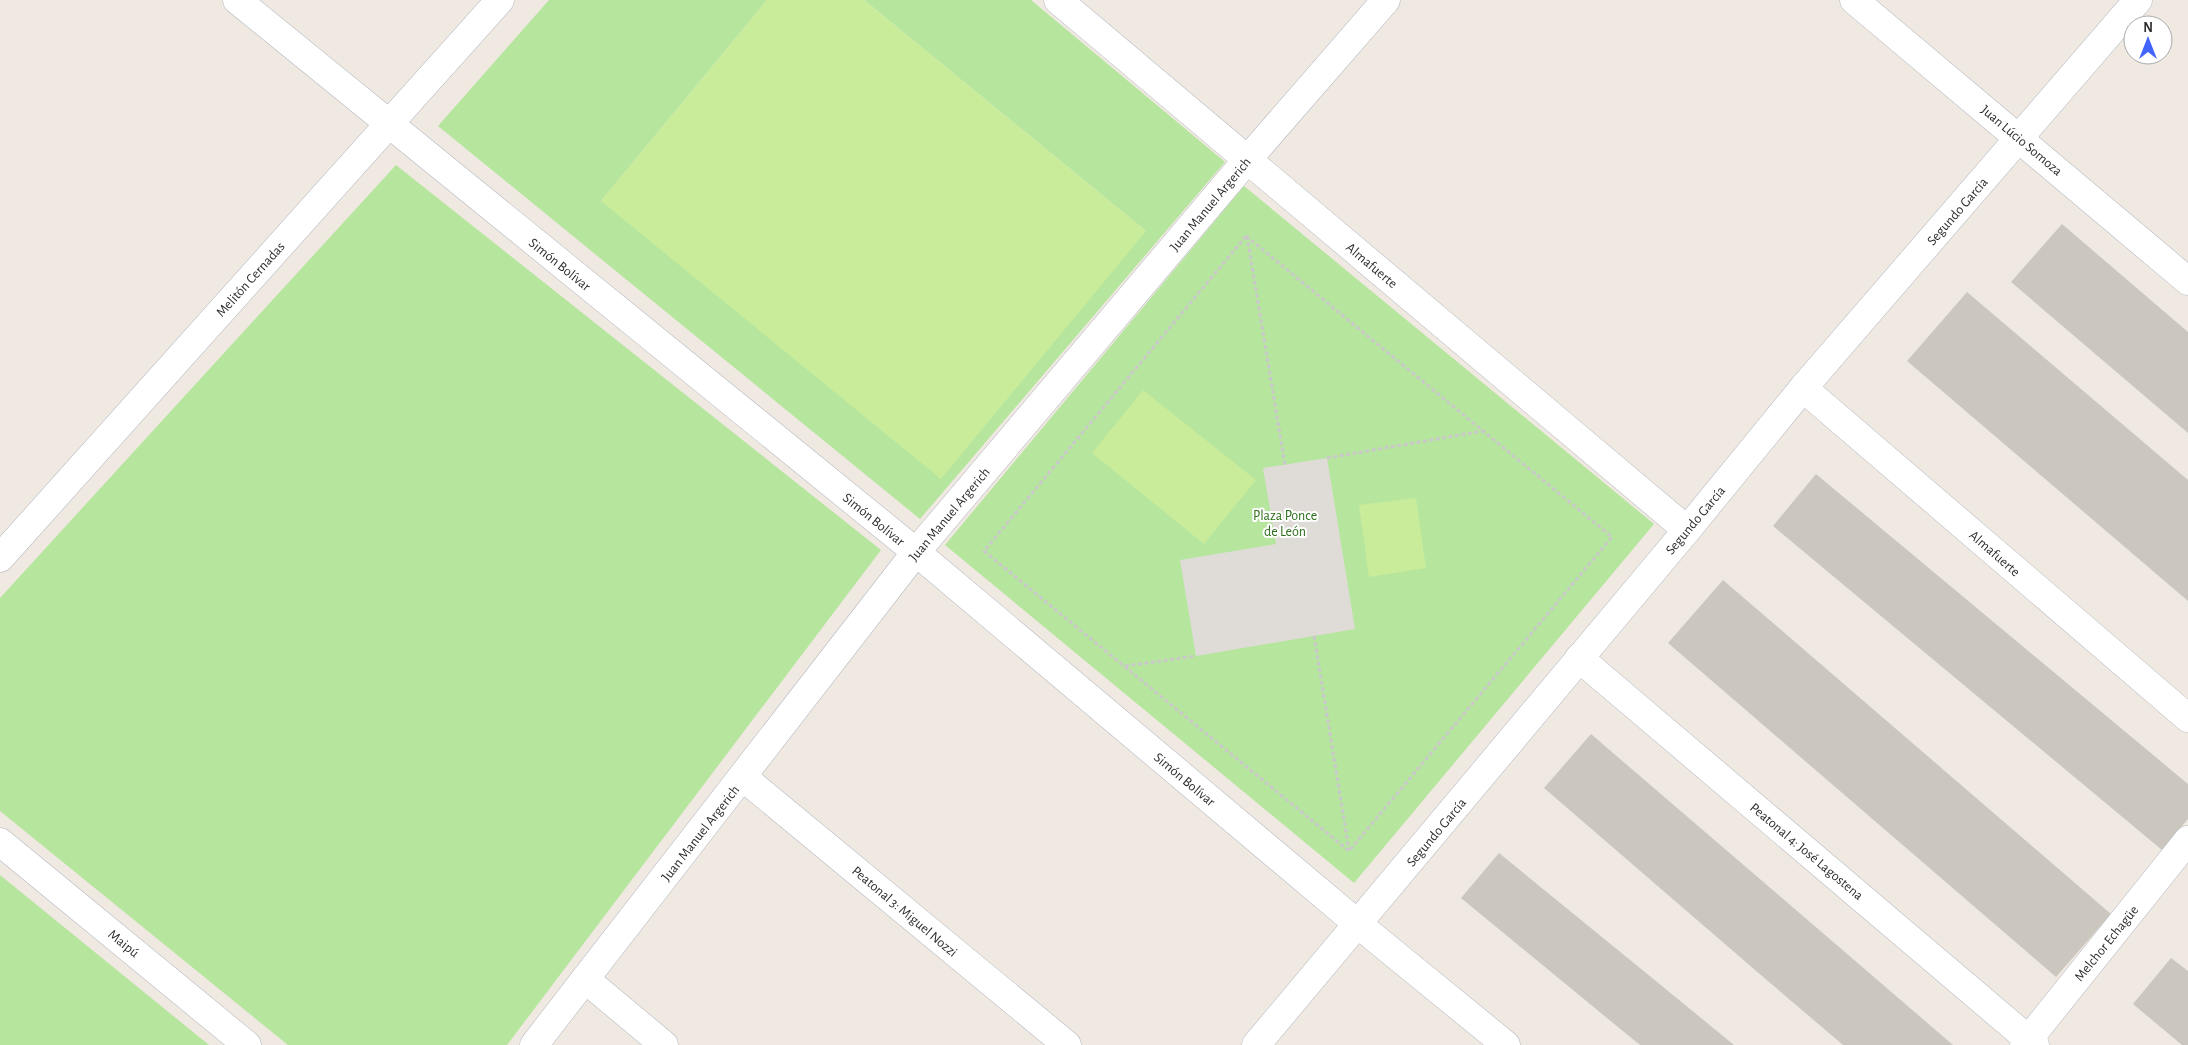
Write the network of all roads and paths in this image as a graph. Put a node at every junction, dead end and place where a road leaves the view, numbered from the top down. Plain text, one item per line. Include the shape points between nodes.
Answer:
1 (237, 0) edge
2 (500, 0) edge
3 (1058, 0) edge
4 (1386, 0) edge
5 (1854, 0) edge
6 (2138, 0) edge
7 (389, 126) junction
8 (2020, 138) junction
9 (1247, 160) junction
10 (1246, 236) junction
11 (2188, 281) edge
12 (1803, 388) junction
13 (1483, 431) junction
14 (1326, 458) dead end
15 (1285, 465) dead end
16 (1687, 530) junction
17 (916, 552) junction
18 (0, 558) edge
19 (1314, 636) dead end
20 (1196, 656) dead end
21 (1579, 658) junction
22 (1125, 666) junction
23 (2188, 718) edge
24 (744, 778) junction
25 (2188, 840) edge
26 (0, 842) edge
27 (1350, 851) junction
28 (1358, 925) junction
29 (585, 979) junction
30 (2029, 1043) edge
31 (247, 1045) edge
32 (534, 1045) edge
33 (664, 1045) edge
34 (1067, 1045) edge
35 (1256, 1045) edge
36 (1506, 1045) edge

1 - 7 street, Simón Bolívar
2 - 7 street, Melitón Cernadas
3 - 9 street, Almafuerte
4 - 9 street, Juan Manuel Argerich
5 - 8 street, Juan Lúcio Somoza
6 - 8 street, Segundo García
7 - 17 street, Simón Bolívar
7 - 18 street, Melitón Cernadas
8 - 11 street, Juan Lúcio Somoza
8 - 12 street, Segundo García
9 - 16 street, Almafuerte
9 - 17 street, Juan Manuel Argerich
10 - 13 path
10 - 15 path
10 - 22 path via 984,550
12 - 16 street, Segundo García
12 - 23 street, Almafuerte
13 - 14 path
13 - 27 path via 1612,537
16 - 21 street, Segundo García
17 - 24 street, Juan Manuel Argerich
17 - 28 street, Simón Bolívar
19 - 27 path
20 - 22 path
21 - 28 street, Segundo García
21 - 30 street, Peatonal 4: José Lagostena
22 - 27 path
24 - 29 street, Juan Manuel Argerich
24 - 34 street, Peatonal 3: Miguel Nozzi
25 - 30 street, Melchor Echagüe
26 - 31 street, Maipú
28 - 35 street, Segundo García
28 - 36 street, Simón Bolívar
29 - 32 street, Juan Manuel Argerich
29 - 33 street

